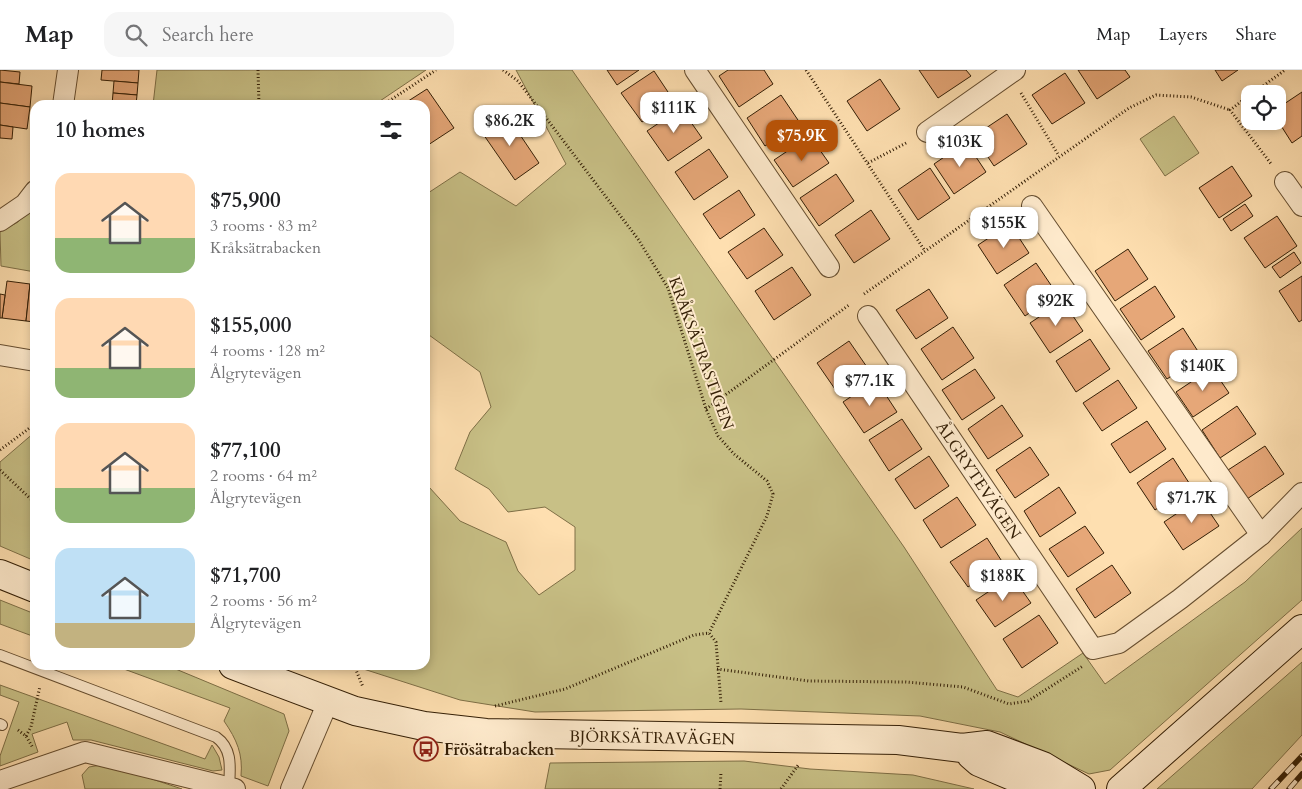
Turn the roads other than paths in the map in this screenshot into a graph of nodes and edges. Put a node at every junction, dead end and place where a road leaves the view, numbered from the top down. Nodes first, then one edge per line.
1 (68, 70) edge
2 (695, 70) edge
3 (1011, 71) edge
4 (64, 100) edge
5 (928, 132) road end
6 (1285, 182) road end
7 (30, 198) edge
8 (1032, 206) dead end
9 (1302, 206) edge
10 (0, 221) edge
11 (829, 267) dead end
12 (868, 316) dead end
13 (0, 355) edge
14 (30, 360) edge
15 (1302, 492) edge
16 (1261, 535) junction
17 (0, 574) edge
18 (30, 586) edge
19 (1302, 629) edge
20 (0, 655) edge
21 (30, 666) edge
22 (40, 670) edge
23 (246, 670) edge
24 (328, 702) junction
25 (962, 748) junction
26 (30, 776) edge
27 (0, 781) edge
28 (232, 788) edge
29 (291, 789) edge
30 (1043, 789) edge
31 (1081, 789) edge
32 (1120, 789) edge

1 - 4 street
2 - 11 street
3 - 5 street
6 - 9 street
7 - 10 street
8 - 16 street
12 - 16 street, ÅLGRYTEVÄGEN
13 - 14 street
15 - 16 street
17 - 18 street
19 - 32 street
20 - 21 lane
22 - 28 lane
23 - 24 street, BJÖRKSÄTRAVÄGEN
24 - 25 street, BJÖRKSÄTRAVÄGEN
24 - 29 street
25 - 30 street
25 - 31 street, BJÖRKSÄTRAVÄGEN
26 - 27 street
26 - 28 street

